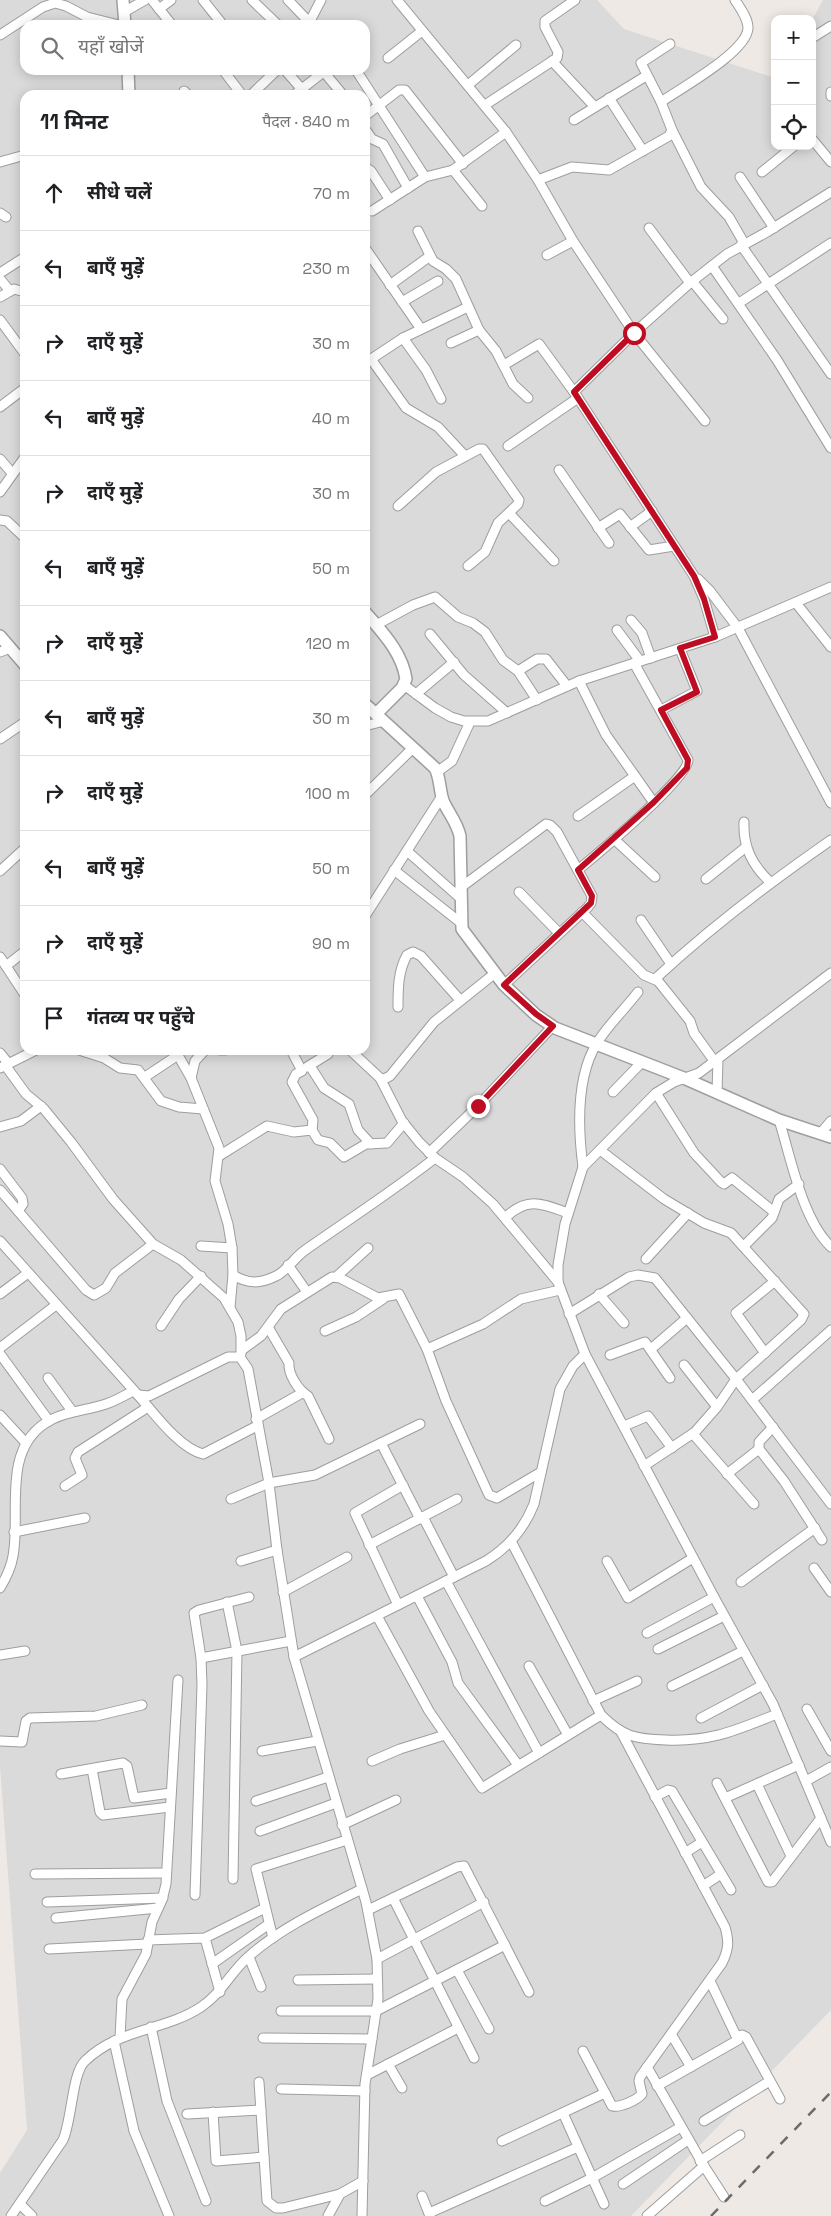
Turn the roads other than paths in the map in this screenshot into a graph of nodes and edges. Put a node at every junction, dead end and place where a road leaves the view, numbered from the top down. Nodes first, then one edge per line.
1 (146, 0) edge
2 (152, 0) edge
3 (170, 0) edge
4 (203, 0) edge
5 (252, 0) edge
6 (288, 0) edge
7 (322, 0) edge
8 (397, 0) edge
9 (575, 0) edge
10 (735, 0) edge
11 (124, 6) edge
12 (159, 9) junction
13 (23, 20) edge
14 (99, 20) edge
15 (125, 20) edge
16 (168, 20) edge
17 (219, 20) edge
18 (273, 20) edge
19 (306, 20) edge
20 (311, 20) edge
21 (20, 22) edge
22 (831, 26) edge
23 (422, 31) junction
24 (0, 35) edge
25 (816, 35) edge
26 (670, 44) dead end
27 (516, 45) dead end
28 (388, 58) dead end
29 (552, 61) junction
30 (128, 75) edge
31 (227, 75) edge
32 (267, 75) edge
33 (272, 75) edge
34 (289, 75) edge
35 (321, 75) edge
36 (328, 75) edge
37 (360, 75) edge
38 (646, 76) junction
39 (269, 78) junction
40 (468, 85) junction
41 (129, 90) edge
42 (238, 90) edge
43 (256, 90) edge
44 (302, 90) edge
45 (306, 90) edge
46 (339, 90) edge
47 (831, 92) edge
48 (831, 96) edge
49 (609, 98) junction
50 (661, 102) junction
51 (380, 104) junction
52 (485, 105) junction
53 (594, 106) junction
54 (370, 112) edge
55 (574, 120) dead end
56 (672, 130) junction
57 (506, 132) junction
58 (370, 136) edge
59 (816, 143) edge
60 (789, 150) edge
61 (643, 151) junction
62 (20, 156) edge
63 (0, 162) edge
64 (831, 162) edge
65 (463, 164) junction
66 (370, 170) edge
67 (453, 170) junction
68 (762, 172) dead end
69 (740, 176) dead end
70 (428, 177) junction
71 (538, 180) junction
72 (408, 188) junction
73 (831, 192) edge
74 (390, 200) junction
75 (482, 206) dead end
76 (372, 210) dead end
77 (649, 228) dead end
78 (774, 228) junction
79 (418, 231) dead end
80 (573, 241) junction
81 (831, 243) edge
82 (742, 244) junction
83 (370, 255) edge
84 (547, 255) dead end
85 (430, 256) junction
86 (20, 260) edge
87 (712, 266) junction
88 (0, 273) edge
89 (0, 279) edge
90 (438, 281) dead end
91 (691, 282) junction
92 (390, 284) junction
93 (768, 285) junction
94 (20, 290) edge
95 (10, 291) junction
96 (0, 297) edge
97 (402, 302) junction
98 (739, 303) junction
99 (468, 307) junction
100 (723, 319) dead end
101 (0, 320) edge
102 (421, 329) junction
103 (479, 330) junction
104 (634, 333) junction
105 (403, 338) junction
106 (451, 343) dead end
107 (20, 347) edge
108 (370, 360) edge
109 (370, 363) edge
110 (504, 365) junction
111 (831, 374) edge
112 (579, 390) junction
113 (20, 392) edge
114 (528, 398) dead end
115 (441, 399) dead end
116 (0, 407) edge
117 (705, 421) dead end
118 (508, 446) dead end
119 (831, 448) edge
120 (465, 456) junction
121 (0, 460) edge
122 (20, 463) edge
123 (559, 470) dead end
124 (12, 473) junction
125 (0, 492) edge
126 (398, 506) dead end
127 (652, 511) junction
128 (509, 513) junction
129 (0, 520) edge
130 (630, 527) junction
131 (598, 528) junction
132 (20, 534) edge
133 (609, 543) dead end
134 (674, 546) junction
135 (554, 561) dead end
136 (468, 566) dead end
137 (694, 576) junction
138 (831, 587) edge
139 (796, 603) junction
140 (370, 617) edge
141 (631, 620) dead end
142 (376, 624) junction
143 (738, 628) junction
144 (617, 630) dead end
145 (430, 634) dead end
146 (0, 636) edge
147 (715, 637) junction
148 (831, 647) edge
149 (680, 648) junction
150 (5, 650) edge
151 (651, 658) junction
152 (20, 661) edge
153 (454, 662) junction
154 (637, 662) junction
155 (518, 671) junction
156 (579, 681) junction
157 (404, 685) junction
158 (567, 686) junction
159 (416, 694) junction
160 (537, 700) junction
161 (370, 709) edge
162 (661, 710) junction
163 (507, 713) junction
164 (380, 718) junction
165 (470, 722) junction
166 (370, 723) edge
167 (20, 727) edge
168 (0, 739) edge
169 (413, 748) junction
170 (437, 772) junction
171 (635, 776) junction
172 (370, 790) edge
173 (442, 796) junction
174 (654, 802) junction
175 (831, 802) edge
176 (578, 816) dead end
177 (744, 822) dead end
178 (614, 839) junction
179 (831, 840) edge
180 (746, 848) junction
181 (407, 851) junction
182 (20, 853) edge
183 (394, 870) junction
184 (578, 870) junction
185 (0, 871) edge
186 (656, 877) dead end
187 (706, 879) dead end
188 (770, 882) junction
189 (519, 892) dead end
190 (460, 893) junction
191 (370, 908) edge
192 (582, 912) junction
193 (641, 920) dead end
194 (461, 923) junction
195 (559, 934) junction
196 (20, 955) edge
197 (0, 958) edge
198 (671, 964) junction
199 (6, 966) junction
200 (494, 974) junction
201 (831, 974) edge
202 (655, 979) junction
203 (504, 985) junction
204 (20, 987) edge
205 (638, 992) dead end
206 (460, 1000) junction
207 (398, 1007) dead end
208 (553, 1026) junction
209 (597, 1044) junction
210 (0, 1053) edge
211 (26, 1055) edge
212 (95, 1055) edge
213 (172, 1055) edge
214 (178, 1055) edge
215 (200, 1055) edge
216 (295, 1055) edge
217 (326, 1055) edge
218 (355, 1055) edge
219 (716, 1061) junction
220 (642, 1062) junction
221 (5, 1066) edge
222 (306, 1068) junction
223 (145, 1077) junction
224 (191, 1078) junction
225 (380, 1078) junction
226 (686, 1079) junction
227 (613, 1092) dead end
228 (656, 1093) junction
229 (718, 1093) junction
230 (41, 1106) junction
231 (203, 1109) junction
232 (779, 1120) junction
233 (831, 1121) edge
234 (404, 1123) junction
235 (0, 1127) edge
236 (312, 1130) junction
237 (826, 1135) edge
238 (371, 1144) junction
239 (600, 1150) junction
240 (432, 1155) junction
241 (219, 1156) junction
242 (582, 1167) junction
243 (0, 1169) edge
244 (799, 1184) junction
245 (0, 1190) edge
246 (18, 1211) junction
247 (774, 1212) junction
248 (568, 1213) junction
249 (688, 1213) junction
250 (506, 1217) junction
251 (0, 1241) edge
252 (153, 1244) junction
253 (201, 1246) dead end
254 (744, 1246) junction
255 (831, 1247) edge
256 (232, 1248) junction
257 (368, 1248) dead end
258 (646, 1259) dead end
259 (288, 1265) junction
260 (28, 1273) junction
261 (233, 1275) junction
262 (201, 1276) junction
263 (336, 1276) junction
264 (775, 1281) junction
265 (559, 1286) junction
266 (307, 1292) junction
267 (0, 1294) edge
268 (599, 1294) junction
269 (383, 1299) junction
270 (56, 1305) junction
271 (230, 1307) junction
272 (569, 1314) junction
273 (687, 1318) junction
274 (624, 1323) dead end
275 (162, 1326) dead end
276 (268, 1327) junction
277 (831, 1330) edge
278 (325, 1332) dead end
279 (0, 1348) edge
280 (427, 1349) junction
281 (651, 1349) junction
282 (765, 1353) junction
283 (0, 1354) edge
284 (241, 1354) junction
285 (585, 1354) junction
286 (610, 1355) dead end
287 (684, 1365) dead end
288 (48, 1378) dead end
289 (670, 1378) dead end
290 (736, 1379) junction
291 (136, 1393) junction
292 (302, 1393) junction
293 (752, 1400) junction
294 (148, 1407) junction
295 (717, 1407) junction
296 (72, 1411) junction
297 (0, 1415) edge
298 (49, 1421) junction
299 (257, 1423) junction
300 (420, 1424) dead end
301 (624, 1426) junction
302 (773, 1427) junction
303 (693, 1434) junction
304 (329, 1439) dead end
305 (26, 1442) junction
306 (381, 1443) junction
307 (672, 1448) junction
308 (759, 1449) junction
309 (644, 1466) junction
310 (541, 1472) junction
311 (727, 1474) junction
312 (269, 1483) junction
313 (403, 1485) junction
314 (65, 1486) dead end
315 (231, 1499) dead end
316 (457, 1499) dead end
317 (754, 1504) dead end
318 (831, 1504) edge
319 (85, 1518) dead end
320 (421, 1518) junction
321 (815, 1528) junction
322 (14, 1532) junction
323 (822, 1540) dead end
324 (511, 1541) junction
325 (369, 1545) junction
326 (276, 1550) junction
327 (348, 1557) dead end
328 (693, 1558) junction
329 (241, 1561) dead end
330 (607, 1561) dead end
331 (814, 1568) dead end
332 (450, 1579) junction
333 (741, 1582) dead end
334 (0, 1588) edge
335 (283, 1592) junction
336 (831, 1592) edge
337 (417, 1596) junction
338 (249, 1597) dead end
339 (714, 1597) junction
340 (227, 1602) junction
341 (398, 1605) junction
342 (377, 1616) junction
343 (724, 1616) junction
344 (647, 1633) dead end
345 (291, 1641) junction
346 (658, 1649) dead end
347 (25, 1651) dead end
348 (237, 1651) junction
349 (743, 1651) junction
350 (0, 1655) edge
351 (294, 1657) junction
352 (202, 1658) junction
353 (529, 1666) dead end
354 (178, 1680) dead end
355 (637, 1681) dead end
356 (763, 1685) junction
357 (672, 1686) dead end
358 (593, 1701) junction
359 (142, 1705) dead end
360 (807, 1709) dead end
361 (777, 1714) junction
362 (601, 1715) junction
363 (701, 1718) dead end
364 (621, 1732) junction
365 (445, 1735) junction
366 (568, 1735) junction
367 (0, 1741) edge
368 (317, 1741) junction
369 (262, 1750) dead end
370 (831, 1751) edge
371 (539, 1753) junction
372 (372, 1762) dead end
373 (518, 1765) junction
374 (799, 1765) junction
375 (831, 1767) edge
376 (92, 1769) junction
377 (61, 1774) dead end
378 (328, 1777) junction
379 (806, 1781) junction
380 (717, 1783) dead end
381 (757, 1784) junction
382 (170, 1793) junction
383 (655, 1797) junction
384 (725, 1798) junction
385 (396, 1800) dead end
386 (256, 1801) dead end
387 (336, 1803) junction
388 (170, 1807) junction
389 (820, 1818) junction
390 (342, 1825) junction
391 (260, 1831) dead end
392 (347, 1840) junction
393 (702, 1842) junction
394 (831, 1842) edge
395 (686, 1853) junction
396 (792, 1856) junction
397 (166, 1873) junction
398 (35, 1874) dead end
399 (722, 1874) junction
400 (233, 1879) dead end
401 (704, 1886) junction
402 (362, 1889) junction
403 (731, 1890) dead end
404 (195, 1895) dead end
405 (163, 1898) junction
406 (393, 1898) junction
407 (47, 1902) dead end
408 (484, 1902) junction
409 (158, 1908) junction
410 (265, 1908) junction
411 (368, 1910) junction
412 (56, 1918) dead end
413 (269, 1924) junction
414 (205, 1938) junction
415 (273, 1938) junction
416 (414, 1939) junction
417 (148, 1942) junction
418 (505, 1944) junction
419 (49, 1949) dead end
420 (249, 1957) junction
421 (377, 1959) junction
422 (212, 1964) junction
423 (457, 1970) junction
424 (298, 1980) dead end
425 (378, 1980) junction
426 (435, 1981) junction
427 (710, 1981) junction
428 (261, 1987) dead end
429 (220, 1992) junction
430 (529, 1992) dead end
431 (281, 2011) dead end
432 (376, 2011) junction
433 (151, 2027) junction
434 (458, 2028) junction
435 (489, 2029) dead end
436 (671, 2034) junction
437 (738, 2036) junction
438 (263, 2038) dead end
439 (117, 2039) junction
440 (372, 2039) junction
441 (583, 2051) dead end
442 (474, 2058) dead end
443 (388, 2064) junction
444 (647, 2067) junction
445 (691, 2067) junction
446 (367, 2075) junction
447 (770, 2081) junction
448 (259, 2082) dead end
449 (658, 2086) junction
450 (402, 2088) dead end
451 (282, 2089) dead end
452 (365, 2091) junction
453 (605, 2093) junction
454 (780, 2099) dead end
455 (261, 2110) junction
456 (212, 2112) junction
457 (563, 2112) junction
458 (187, 2114) dead end
459 (704, 2121) dead end
460 (681, 2127) junction
461 (740, 2135) dead end
462 (688, 2140) junction
463 (502, 2141) dead end
464 (578, 2146) junction
465 (264, 2157) junction
466 (702, 2164) junction
467 (592, 2178) junction
468 (363, 2181) junction
469 (623, 2184) dead end
470 (340, 2194) junction
471 (422, 2196) dead end
472 (724, 2197) dead end
473 (206, 2200) dead end
474 (545, 2201) dead end
475 (20, 2204) junction
476 (604, 2204) dead end
477 (429, 2215) edge
478 (11, 2216) edge
479 (32, 2216) edge
480 (169, 2216) edge
481 (328, 2216) edge
482 (362, 2216) edge
483 (647, 2216) edge

1 - 11 street
2 - 12 street
3 - 12 street
4 - 17 street
5 - 18 street
6 - 19 street
7 - 20 street
8 - 23 street
9 - 29 street
10 - 50 street
11 - 15 street
12 - 16 street
13 - 14 street
21 - 24 street
22 - 25 street
23 - 28 street
23 - 40 street
26 - 38 street
27 - 40 street
29 - 52 street
29 - 53 street
30 - 41 street
31 - 42 street
32 - 39 street
33 - 39 street
34 - 44 street
35 - 45 street
36 - 46 street
37 - 51 street
38 - 49 street
38 - 50 street
39 - 43 street
40 - 52 street
47 - 48 street
49 - 53 street
49 - 61 street
50 - 56 street
51 - 54 street
51 - 65 street
51 - 70 street
52 - 57 street
53 - 55 street
56 - 61 street
56 - 82 street
57 - 65 street
57 - 71 street
58 - 72 street
59 - 64 street
60 - 68 street
61 - 71 street
62 - 63 street
65 - 67 street
66 - 74 street
67 - 70 street
67 - 75 street
69 - 78 street
70 - 72 street
71 - 80 street
72 - 74 street
73 - 78 street
74 - 76 street
77 - 91 street
78 - 82 street
79 - 85 street
80 - 84 street
80 - 104 street
81 - 93 street
82 - 87 street
82 - 93 street
83 - 92 street
85 - 92 street
85 - 99 street
86 - 88 street
87 - 91 street
87 - 98 street
89 - 95 street
90 - 97 street
91 - 100 street
91 - 104 street
92 - 97 street
93 - 98 street
93 - 111 street
94 - 95 street
95 - 96 street
97 - 102 street
98 - 119 street
99 - 102 street
99 - 103 street
101 - 107 street
102 - 105 street
103 - 106 street
103 - 110 street
104 - 112 street
104 - 117 street
105 - 108 street
105 - 115 street
109 - 120 street
110 - 112 street
110 - 114 street
112 - 118 street
112 - 127 street
113 - 116 street
120 - 126 street
120 - 128 street
121 - 124 street
122 - 124 street
123 - 131 street
124 - 125 street
127 - 130 street
127 - 134 street
128 - 135 street
128 - 136 street
129 - 132 street
130 - 131 street
130 - 134 street
131 - 133 street
134 - 137 street
137 - 143 street
137 - 147 street
138 - 139 street
139 - 143 street
139 - 148 street
140 - 142 street
141 - 151 street
142 - 155 street
142 - 157 street
143 - 147 street
143 - 175 street
144 - 154 street
145 - 153 street
146 - 150 street
147 - 149 street
149 - 151 street
149 - 162 street
150 - 152 street
151 - 154 street
153 - 159 street
153 - 163 street
154 - 156 street
154 - 162 street
155 - 158 street
155 - 160 street
156 - 158 street
156 - 171 street
157 - 159 street
157 - 164 street
158 - 160 street
159 - 165 street
160 - 163 street
161 - 164 street
162 - 174 street
163 - 165 street
164 - 166 street
164 - 169 street
165 - 170 street
167 - 168 street
169 - 170 street
169 - 172 street
170 - 173 street
171 - 174 street
171 - 176 street
173 - 181 street
173 - 190 street
174 - 178 street
177 - 180 street
178 - 184 street
178 - 186 street
179 - 188 street
180 - 187 street
180 - 188 street
181 - 183 street
181 - 190 street
182 - 185 street
183 - 191 street
183 - 194 street
184 - 190 street
184 - 192 street
188 - 198 street
189 - 195 street
190 - 194 street
192 - 195 street
192 - 202 street
193 - 198 street
194 - 200 street
195 - 203 street
196 - 199 street
197 - 199 street
198 - 202 street
199 - 204 street
200 - 203 street
200 - 206 street
201 - 219 street
202 - 219 street
203 - 208 street
205 - 209 street
206 - 207 street
206 - 225 street
208 - 209 street
208 - 240 street
209 - 220 street
209 - 242 street
210 - 221 street
211 - 221 street
212 - 223 street
213 - 223 street
214 - 224 street
215 - 224 street
216 - 222 street
217 - 222 street
218 - 225 street
219 - 226 street
219 - 229 street
220 - 226 street
220 - 227 street
221 - 230 street
222 - 236 street
222 - 238 street
223 - 231 street
224 - 231 street
225 - 234 street
226 - 228 street
226 - 229 street
228 - 239 street
228 - 247 street
229 - 232 street
230 - 235 street
230 - 252 street
231 - 241 street
232 - 237 street
232 - 244 street
233 - 237 street
234 - 238 street
234 - 240 street
236 - 238 street
236 - 241 street
239 - 242 street
239 - 249 street
240 - 250 street
240 - 259 street
241 - 256 street
242 - 248 street
243 - 246 street
244 - 247 street
244 - 255 street
245 - 246 street
246 - 252 street
247 - 254 street
248 - 250 street
248 - 265 street
249 - 254 street
249 - 258 street
250 - 265 street
251 - 260 street
252 - 262 street
253 - 256 street
254 - 264 street
256 - 261 street
257 - 263 street
259 - 261 street
259 - 266 street
260 - 267 street
260 - 270 street
261 - 271 street
262 - 271 street
262 - 275 street
263 - 266 street
263 - 269 street
264 - 282 street
264 - 282 street
265 - 272 street
265 - 280 street
266 - 276 street
268 - 272 street
268 - 273 street
268 - 274 street
269 - 278 street
269 - 280 street
270 - 279 street
270 - 291 street
271 - 284 street
272 - 285 street
273 - 281 street
273 - 290 street
276 - 284 street
276 - 292 street
277 - 293 street
280 - 310 street
281 - 286 street
281 - 289 street
282 - 290 street
283 - 298 street
284 - 291 street
284 - 299 street
285 - 301 street
285 - 310 street
287 - 295 street
288 - 296 street
290 - 293 street
290 - 295 street
291 - 294 street
291 - 296 street
292 - 299 street
292 - 304 street
293 - 302 street
294 - 299 street
294 - 314 street
295 - 303 street
296 - 298 street
297 - 305 street
298 - 305 street
299 - 312 street
300 - 306 street
301 - 307 street
301 - 309 street
302 - 308 street
302 - 318 street
303 - 307 street
303 - 311 street
305 - 322 street
306 - 312 street
306 - 313 street
307 - 309 street
308 - 311 street
308 - 321 street
309 - 328 street
310 - 324 street
311 - 317 street
312 - 315 street
312 - 326 street
313 - 320 street
313 - 325 street
316 - 320 street
319 - 322 street
320 - 325 street
320 - 332 street
321 - 323 street
321 - 333 street
322 - 334 street
324 - 332 street
324 - 358 street
325 - 341 street
326 - 329 street
326 - 335 street
327 - 335 street
328 - 330 street
328 - 339 street
331 - 336 street
332 - 337 street
332 - 371 street
335 - 345 street
337 - 341 street
337 - 373 street
338 - 340 street
339 - 343 street
339 - 344 street
340 - 348 street
340 - 352 street
341 - 342 street
342 - 351 street
342 - 365 street
343 - 346 street
343 - 349 street
345 - 348 street
345 - 351 street
347 - 350 street
348 - 352 street
348 - 400 street
349 - 356 street
349 - 357 street
351 - 368 street
352 - 404 street
353 - 366 street
354 - 382 street
355 - 358 street
356 - 361 street
356 - 363 street
358 - 362 street
359 - 367 street
360 - 370 street
361 - 364 street
361 - 374 street
362 - 364 street
362 - 366 street
364 - 383 street
365 - 372 street
365 - 373 street
366 - 371 street
368 - 369 street
368 - 378 street
371 - 373 street
374 - 379 street
374 - 381 street
375 - 379 street
376 - 377 street
376 - 382 street
376 - 388 street
378 - 386 street
378 - 387 street
379 - 389 street
380 - 384 street
381 - 384 street
381 - 396 street
382 - 388 street
383 - 393 street
383 - 395 street
384 - 396 street
385 - 390 street
387 - 390 street
387 - 391 street
388 - 397 street
389 - 394 street
389 - 396 street
390 - 392 street
392 - 402 street
392 - 410 street
393 - 395 street
393 - 399 street
395 - 401 street
397 - 398 street
397 - 405 street
399 - 401 street
399 - 403 street
401 - 427 street
402 - 411 street
402 - 415 street
405 - 407 street
405 - 409 street
406 - 408 street
406 - 411 street
406 - 416 street
408 - 416 street
408 - 418 street
409 - 412 street
409 - 417 street
410 - 413 street
410 - 414 street
411 - 421 street
413 - 415 street
413 - 422 street
414 - 417 street
414 - 422 street
415 - 420 street
416 - 421 street
416 - 426 street
417 - 419 street
417 - 439 street
418 - 423 street
418 - 430 street
420 - 428 street
420 - 429 street
421 - 425 street
422 - 429 street
423 - 426 street
423 - 435 street
424 - 425 street
425 - 432 street
426 - 432 street
426 - 434 street
427 - 436 street
427 - 437 street
429 - 433 street
431 - 432 street
432 - 440 street
433 - 439 street
433 - 473 street
434 - 442 street
434 - 443 street
436 - 444 street
436 - 445 street
437 - 445 street
437 - 447 street
438 - 440 street
439 - 475 street
439 - 480 street
440 - 446 street
441 - 453 street
443 - 446 street
443 - 450 street
444 - 449 street
444 - 453 street
445 - 449 street
446 - 452 street
447 - 454 street
447 - 459 street
448 - 455 street
449 - 460 street
451 - 452 street
452 - 468 street
453 - 457 street
455 - 456 street
455 - 465 street
456 - 458 street
456 - 465 street
457 - 463 street
457 - 464 street
460 - 462 street
460 - 467 street
461 - 466 street
462 - 466 street
462 - 469 street
464 - 467 street
464 - 477 street
465 - 470 street
466 - 472 street
466 - 483 street
467 - 474 street
467 - 476 street
468 - 470 street
468 - 482 street
470 - 481 street
471 - 477 street
475 - 478 street
475 - 479 street

